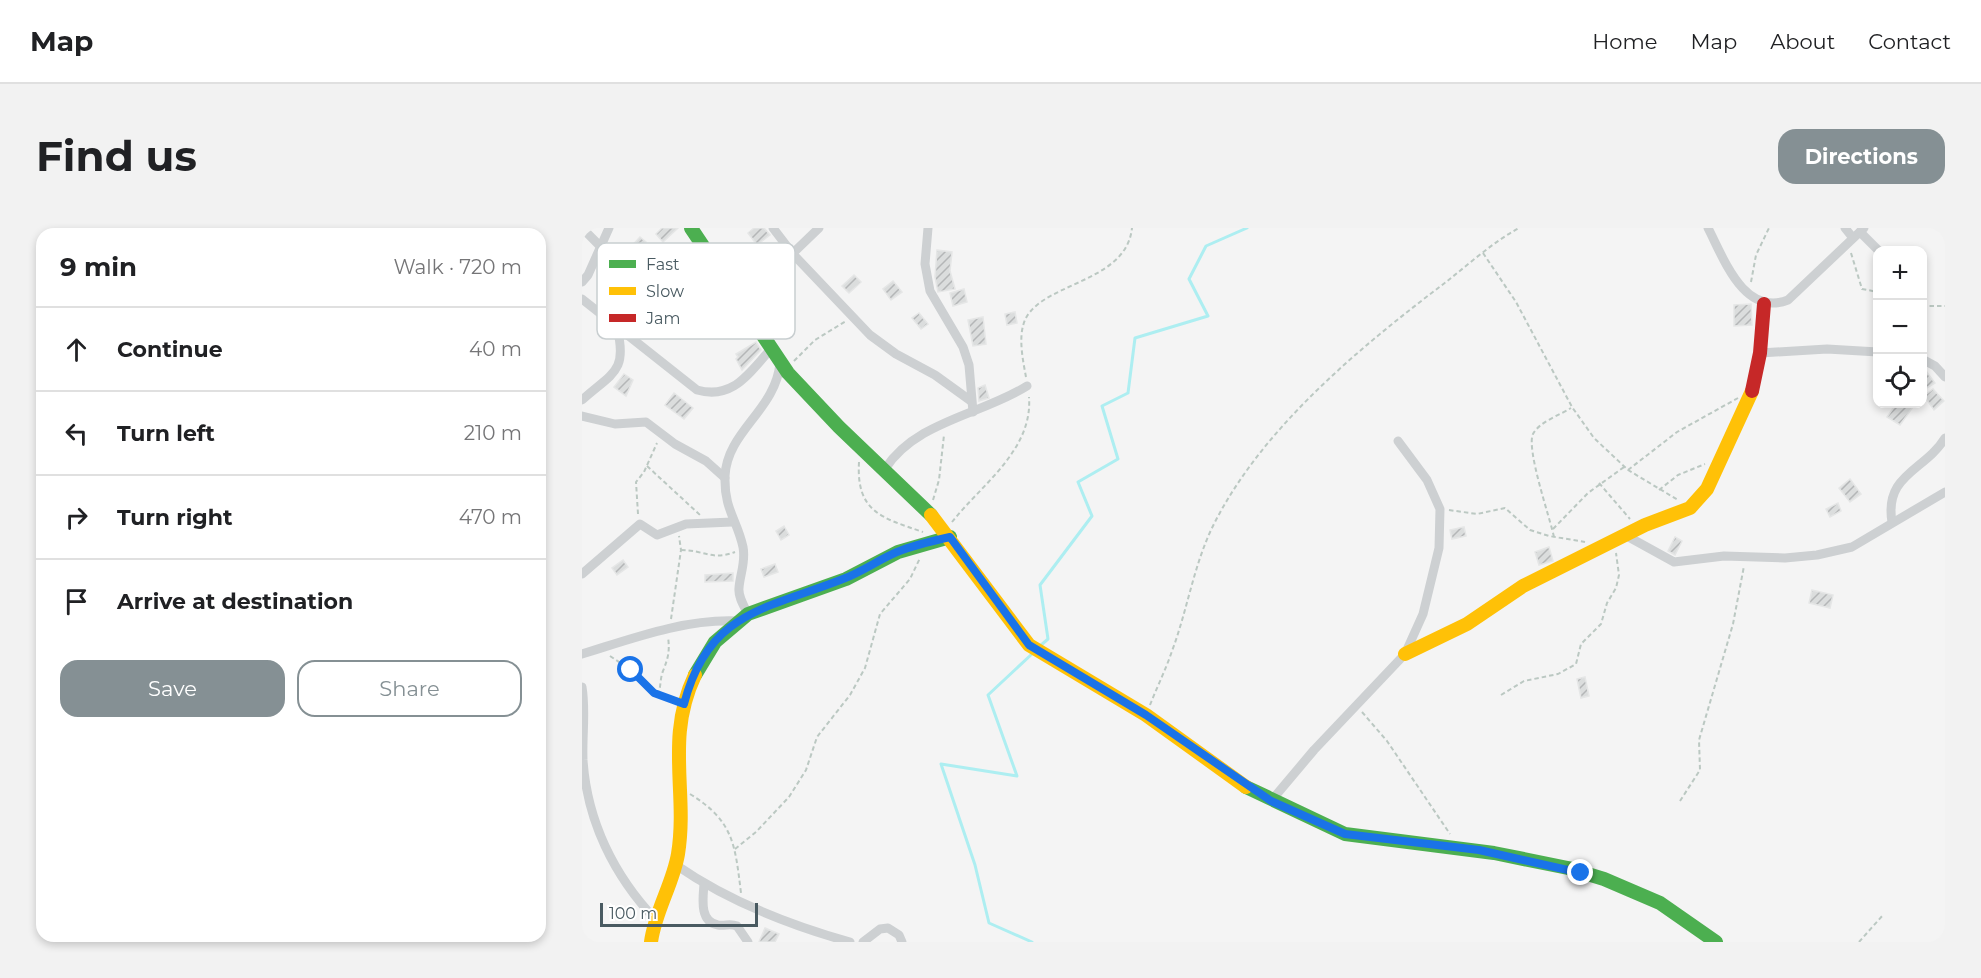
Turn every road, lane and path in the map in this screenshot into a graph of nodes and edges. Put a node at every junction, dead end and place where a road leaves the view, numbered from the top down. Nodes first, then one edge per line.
1 (582, 228) edge
2 (609, 228) edge
3 (691, 228) edge
4 (773, 228) edge
5 (819, 228) edge
6 (928, 228) edge
7 (1132, 228) edge
8 (1519, 228) edge
9 (1708, 228) edge
10 (1768, 228) edge
11 (1845, 228) edge
12 (1856, 236) edge
13 (603, 243) edge
14 (702, 243) edge
15 (784, 243) edge
16 (597, 244) edge
17 (1873, 247) edge
18 (795, 249) edge
19 (1483, 253) junction
20 (597, 255) edge
21 (795, 257) edge
22 (582, 282) edge
23 (1873, 291) edge
24 (1748, 294) junction
25 (582, 299) edge
26 (1764, 304) junction
27 (1927, 306) edge
28 (1945, 306) edge
29 (597, 311) edge
30 (853, 316) junction
31 (620, 339) edge
32 (631, 339) edge
33 (765, 339) edge
34 (771, 349) junction
35 (1873, 352) edge
36 (1760, 353) junction
37 (1927, 361) edge
38 (783, 366) junction
39 (1945, 377) edge
40 (1027, 386) junction
41 (1752, 393) junction
42 (582, 400) edge
43 (971, 401) junction
44 (1572, 407) junction
45 (973, 412) junction
46 (582, 416) edge
47 (945, 423) junction
48 (662, 434) junction
49 (1945, 438) edge
50 (1398, 441) dead end
51 (860, 447) junction
52 (1722, 457) junction
53 (647, 466) junction
54 (1624, 467) junction
55 (885, 469) junction
56 (1628, 470) junction
57 (725, 478) junction
58 (1599, 483) junction
59 (1659, 490) junction
60 (1945, 492) edge
61 (1690, 508) junction
62 (1440, 509) junction
63 (928, 510) junction
64 (732, 522) junction
65 (1892, 522) junction
66 (708, 523) junction
67 (636, 526) junction
68 (676, 527) junction
69 (1552, 529) junction
70 (947, 534) junction
71 (1554, 537) junction
72 (1621, 538) junction
73 (929, 542) junction
74 (743, 549) junction
75 (681, 550) junction
76 (1746, 557) junction
77 (582, 574) edge
78 (742, 618) junction
79 (669, 630) junction
80 (602, 648) junction
81 (582, 654) edge
82 (1405, 654) junction
83 (582, 687) edge
84 (658, 695) junction
85 (1501, 695) dead end
86 (684, 704) junction
87 (1357, 705) junction
88 (1146, 715) junction
89 (678, 787) junction
90 (1271, 801) junction
91 (1680, 801) dead end
92 (1458, 848) junction
93 (735, 849) junction
94 (676, 865) junction
95 (704, 884) junction
96 (741, 901) junction
97 (1883, 915) dead end
98 (656, 920) junction
99 (651, 942) edge
100 (748, 942) edge
101 (850, 942) edge
102 (863, 942) edge
103 (902, 942) edge
104 (1716, 942) edge
105 (1859, 942) edge

1 - 16 street
2 - 13 street
3 - 14 street
4 - 15 street
5 - 18 street
6 - 43 street
7 - 40 path
8 - 19 path
9 - 24 street
10 - 24 path
11 - 12 street
12 - 17 street
12 - 23 path
12 - 26 street
19 - 44 path
19 - 88 path
20 - 22 street
21 - 30 street
24 - 26 street
25 - 29 street
26 - 36 street
27 - 28 path
30 - 38 path
30 - 43 street
31 - 42 street
32 - 34 street
33 - 34 street
34 - 38 street
35 - 36 street
36 - 41 street
37 - 39 street
38 - 51 street
38 - 57 street
40 - 45 street
40 - 70 path
41 - 52 street
41 - 56 path
43 - 45 street
44 - 54 path
44 - 69 path
45 - 47 street
46 - 48 street
47 - 55 street
47 - 63 path
48 - 53 path
48 - 57 street
49 - 65 street
50 - 62 street
51 - 55 street
51 - 73 path
52 - 59 path
52 - 61 street
53 - 66 path
53 - 67 path
54 - 56 path
54 - 58 path
55 - 63 street
56 - 59 path
57 - 64 street
58 - 69 path
58 - 72 path
59 - 61 path
60 - 65 street
61 - 72 street
62 - 71 path
62 - 82 street
63 - 70 street
64 - 66 street
64 - 74 street
65 - 76 street
66 - 68 street
67 - 68 street
67 - 77 street
68 - 75 path
69 - 71 path
70 - 73 street
70 - 88 street
71 - 72 path
72 - 76 street
72 - 82 street
72 - 85 path
73 - 78 street
73 - 93 path
74 - 75 path
74 - 78 street
75 - 79 path
76 - 91 path
78 - 79 street
78 - 86 street
79 - 80 street
79 - 84 path
80 - 81 street
80 - 84 path
82 - 87 street
83 - 98 street
84 - 86 path
86 - 89 street
87 - 90 street
87 - 92 path
88 - 90 street
89 - 93 path
89 - 94 street
90 - 92 street
92 - 104 street
93 - 96 path
94 - 95 street
94 - 98 street
95 - 96 street
95 - 100 street
96 - 101 street
97 - 105 path
98 - 99 street
102 - 103 street

